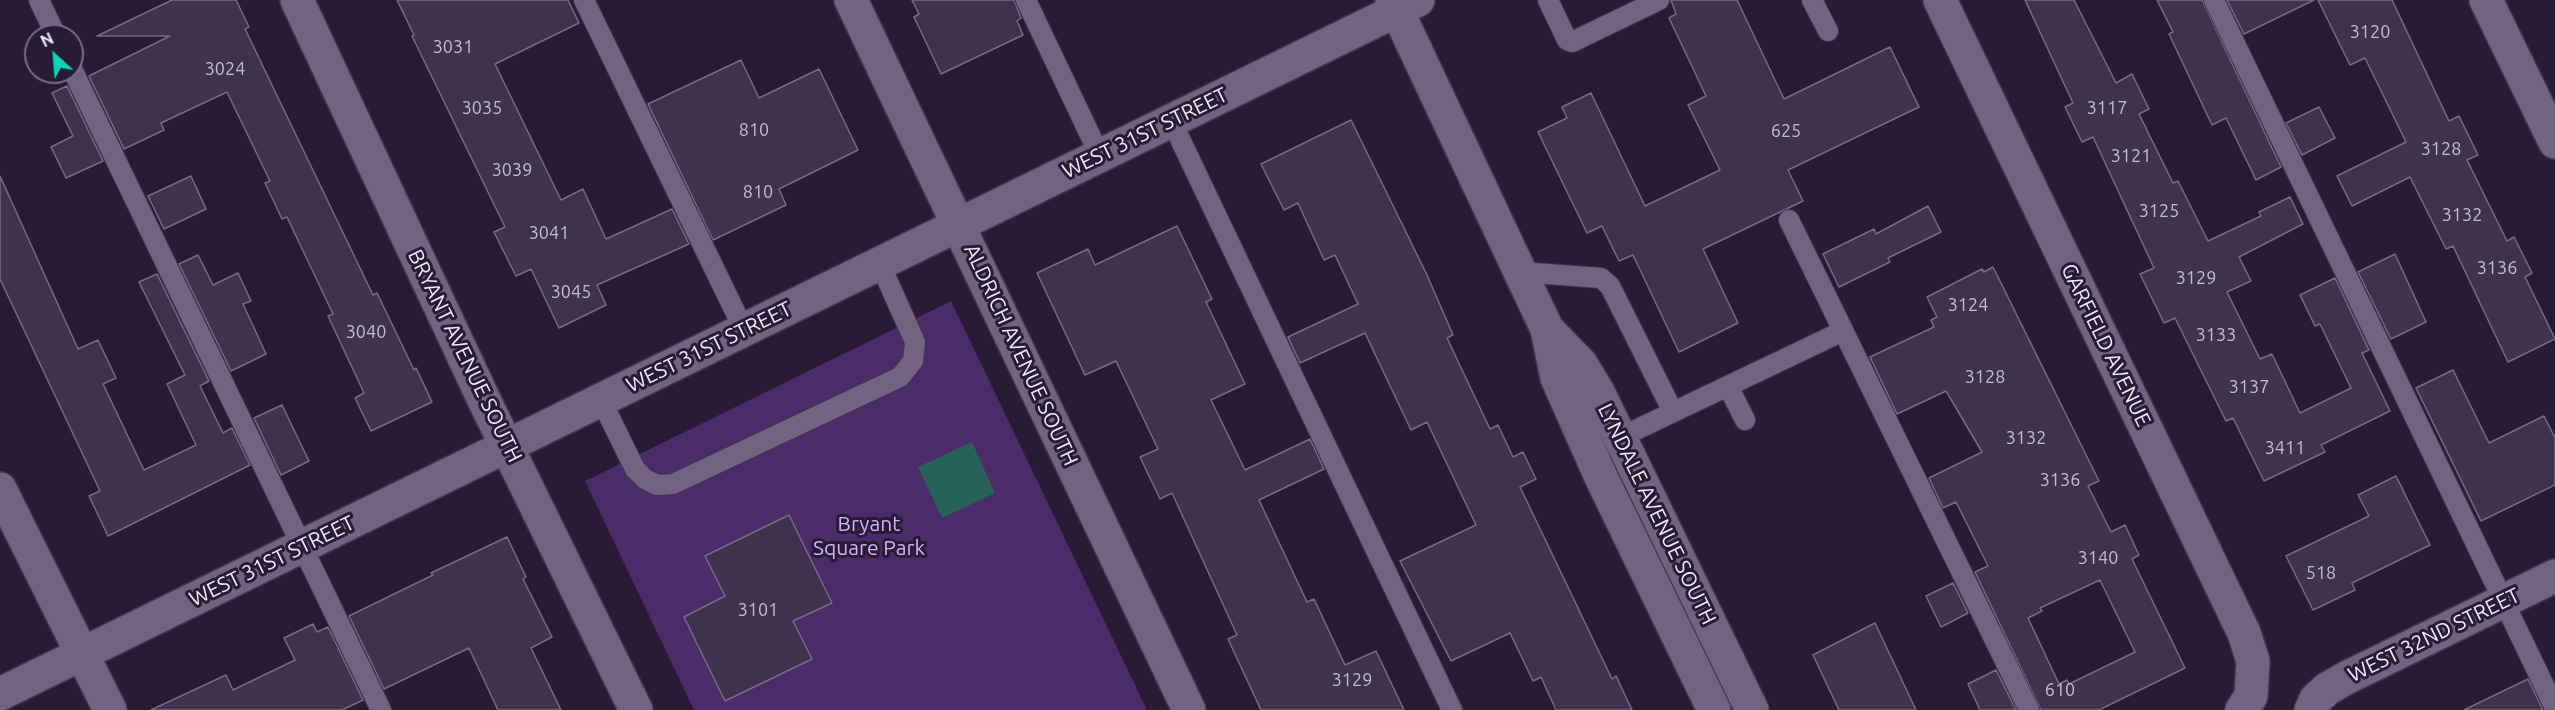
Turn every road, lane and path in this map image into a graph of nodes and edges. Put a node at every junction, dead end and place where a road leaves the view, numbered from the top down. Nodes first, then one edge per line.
1 (39, 0) edge
2 (297, 0) edge
3 (584, 0) edge
4 (851, 0) edge
5 (1026, 0) edge
6 (1548, 0) edge
7 (1659, 0) edge
8 (1812, 0) edge
9 (1940, 0) edge
10 (2214, 0) edge
11 (2486, 0) edge
12 (1402, 3) edge
13 (50, 24) edge
14 (1828, 31) dead end
15 (79, 84) edge
16 (1171, 120) junction
17 (2555, 142) edge
18 (1100, 156) junction
19 (1789, 220) dead end
20 (959, 225) junction
21 (880, 264) junction
22 (1520, 272) junction
23 (1547, 329) junction
24 (744, 330) junction
25 (1843, 331) junction
26 (1728, 386) junction
27 (601, 400) junction
28 (1673, 412) junction
29 (1744, 420) dead end
30 (1620, 438) junction
31 (507, 446) junction
32 (0, 489) edge
33 (303, 545) junction
34 (2555, 576) edge
35 (2504, 601) junction
36 (83, 654) junction
37 (0, 694) edge
38 (2247, 703) edge
39 (2314, 705) edge
40 (2555, 708) edge
41 (110, 710) edge
42 (381, 710) edge
43 (636, 710) edge
44 (1189, 710) edge
45 (1452, 710) edge
46 (1714, 710) edge
47 (1752, 710) edge
48 (2029, 710) edge

1 - 13 lane
2 - 31 street, BRYANT AVENUE SOUTH
3 - 24 lane
4 - 20 street, ALDRICH AVENUE SOUTH
5 - 18 lane
6 - 7 lane
8 - 14 lane
9 - 38 street, GARFIELD AVENUE
10 - 35 lane
11 - 17 street
12 - 16 street, WEST 31ST STREET
12 - 22 street, LYNDALE AVENUE SOUTH
15 - 33 lane
16 - 18 street, WEST 31ST STREET
16 - 45 lane
18 - 20 street, WEST 31ST STREET
19 - 25 lane
20 - 21 street, WEST 31ST STREET
20 - 44 street, ALDRICH AVENUE SOUTH
21 - 24 street, WEST 31ST STREET
21 - 27 lane
22 - 23 street, LYNDALE AVENUE SOUTH
22 - 28 lane
23 - 30 street, LYNDALE AVENUE SOUTH
23 - 46 street, LYNDALE AVENUE SOUTH
24 - 27 street, WEST 31ST STREET
25 - 26 lane
25 - 48 lane
26 - 28 lane
26 - 29 lane
27 - 31 street, WEST 31ST STREET
28 - 30 lane
30 - 47 street, LYNDALE AVENUE SOUTH
31 - 33 street, WEST 31ST STREET
31 - 43 street, BRYANT AVENUE SOUTH
32 - 36 street
33 - 36 street, WEST 31ST STREET
33 - 42 lane
34 - 35 street, WEST 32ND STREET
35 - 39 street, WEST 32ND STREET
35 - 40 lane
36 - 37 street, WEST 31ST STREET
36 - 41 street

